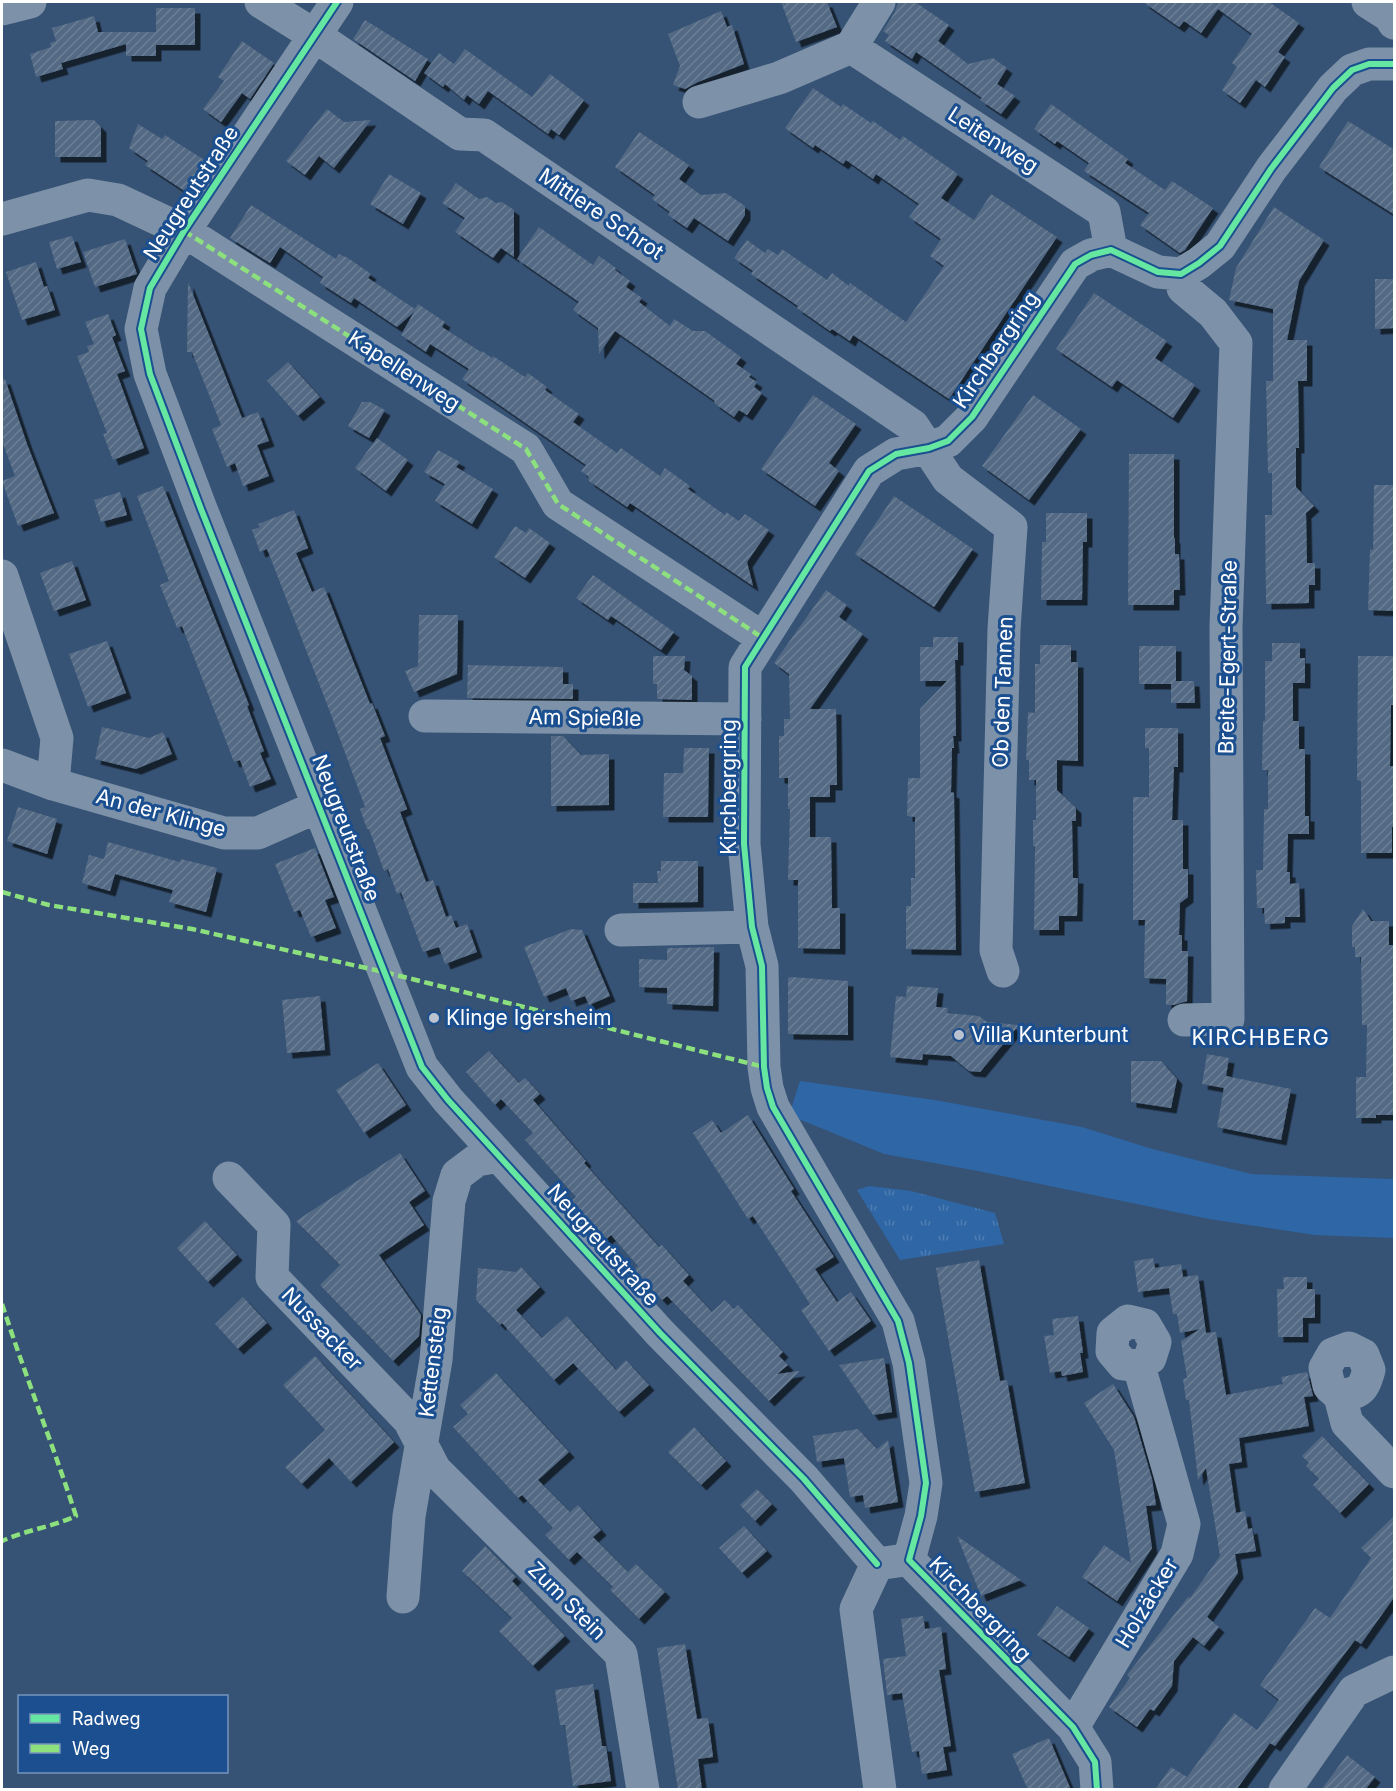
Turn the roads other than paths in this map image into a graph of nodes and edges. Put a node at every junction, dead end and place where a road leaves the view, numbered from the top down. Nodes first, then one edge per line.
1 (30, 2) edge
2 (261, 2) edge
3 (337, 2) edge
4 (879, 2) edge
5 (1368, 2) edge
6 (2, 9) edge
7 (1395, 23) edge
8 (314, 34) junction
9 (851, 47) junction
10 (1395, 64) edge
11 (699, 102) dead end
12 (2, 219) edge
13 (184, 231) junction
14 (1111, 250) junction
15 (1181, 274) junction
16 (929, 448) junction
17 (2, 576) edge
18 (763, 638) junction
19 (426, 716) dead end
20 (746, 719) junction
21 (2, 765) edge
22 (53, 784) junction
23 (319, 806) junction
24 (752, 927) junction
25 (621, 930) dead end
26 (1003, 971) dead end
27 (1184, 1020) dead end
28 (499, 1156) junction
29 (228, 1178) dead end
30 (1139, 1366) dead end
31 (1340, 1396) dead end
32 (422, 1446) junction
33 (1395, 1472) edge
34 (893, 1562) junction
35 (403, 1597) dead end
36 (1395, 1672) edge
37 (1073, 1727) junction
38 (643, 1790) edge
39 (880, 1790) edge
40 (1097, 1790) edge
41 (1285, 1790) edge

1 - 6 street
2 - 8 street, Mittlere Schrot
3 - 8 street, Neugreutstraße
4 - 9 street
5 - 7 street
8 - 13 street, Neugreutstraße
8 - 16 street, Mittlere Schrot
9 - 11 street
9 - 14 street, Leitenweg
10 - 15 street
12 - 13 street, Kapellenweg
13 - 18 street, Kapellenweg
13 - 23 street, Neugreutstraße
14 - 15 street
14 - 16 street, Kirchbergring
15 - 27 street, Breite-Egert-Straße
16 - 18 street, Kirchbergring
16 - 26 street, Ob den Tannen
17 - 22 street
18 - 20 street, Kirchbergring
19 - 20 street, Am Spießle
20 - 24 street, Kirchbergring
21 - 22 street, An der Klinge
22 - 23 street, An der Klinge
23 - 28 street, Neugreutstraße
24 - 25 street
24 - 34 street, Kirchbergring
28 - 32 street, Kettensteig
28 - 34 street, Neugreutstraße
29 - 32 street, Nussacker
30 - 37 street, Holzäcker
31 - 33 street
32 - 35 street, Kettensteig
32 - 38 street, Zum Stein
34 - 37 street, Kirchbergring
34 - 39 street
36 - 41 street
37 - 40 street, Kirchbergring

